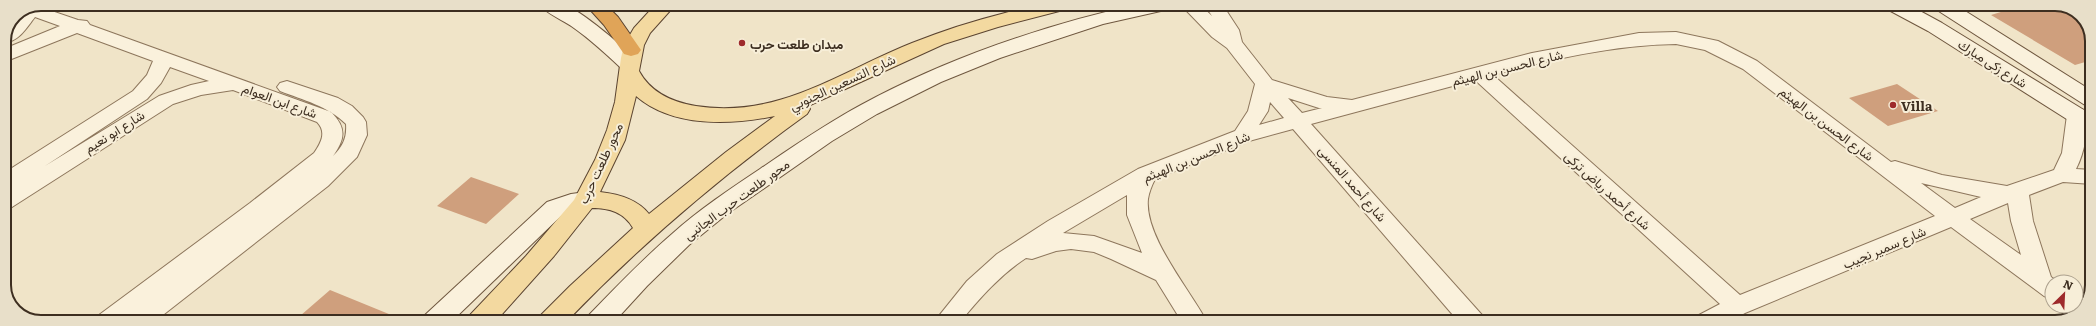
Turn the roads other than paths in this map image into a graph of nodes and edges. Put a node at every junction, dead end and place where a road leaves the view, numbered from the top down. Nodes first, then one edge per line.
1 (66, 11) edge
2 (562, 11) edge
3 (601, 11) edge
4 (660, 11) edge
5 (1036, 11) edge
6 (1135, 11) edge
7 (1196, 11) edge
8 (1218, 11) edge
9 (1905, 11) edge
10 (1953, 11) edge
11 (37, 12) edge
12 (26, 15) edge
13 (86, 23) junction
14 (13, 31) edge
15 (1234, 44) junction
16 (11, 53) edge
17 (163, 58) junction
18 (629, 62) junction
19 (1480, 74) junction
20 (234, 83) junction
21 (1265, 84) junction
22 (826, 91) junction
23 (2085, 96) edge
24 (1352, 106) junction
25 (2084, 120) edge
26 (1299, 121) junction
27 (1242, 136) junction
28 (1876, 161) junction
29 (1146, 174) junction
30 (2062, 175) junction
31 (2085, 177) edge
32 (11, 178) edge
33 (2012, 192) junction
34 (11, 198) edge
35 (586, 200) junction
36 (1953, 217) junction
37 (646, 230) junction
38 (1005, 260) junction
39 (1166, 274) junction
40 (2044, 280) edge
41 (2044, 284) edge
42 (170, 285) junction
43 (1737, 306) junction
44 (120, 315) edge
45 (142, 315) edge
46 (441, 315) edge
47 (486, 315) edge
48 (557, 315) edge
49 (605, 315) edge
50 (952, 315) edge
51 (1191, 315) edge
52 (1467, 315) edge
53 (1721, 315) edge

1 - 13 street, شارع ابن العوام
2 - 18 street
3 - 18 highway, شارع التسعين الجنوبي
4 - 18 main road, محور طلعت حرب
5 - 22 main road, شارع التسعين الجنوبي
6 - 49 street, محور طلعت حرب الجانبى
7 - 15 street, شارع أحمد المنسى
8 - 15 street, شارع أحمد المنسى
9 - 25 street, شارع زكى مبارك
10 - 23 street, شارع زكى مبارك
11 - 13 street, شارع ابن العوام
12 - 14 street
13 - 16 street
13 - 17 street, شارع ابن العوام
13 - 42 street, شارع ابن العوام
15 - 21 street, شارع أحمد المنسى
17 - 20 street, شارع ابن العوام
17 - 32 street, شارع ابو نعيم
18 - 22 main road, شارع التسعين الجنوبي
18 - 35 main road, محور طلعت حرب
19 - 24 street, شارع الحسن بن الهيثم
19 - 28 street, شارع الحسن بن الهيثم
19 - 43 street, شارع أحمد رياض تركى
20 - 34 street, شارع ابو نعيم
20 - 42 street, شارع ابن العوام
21 - 24 street
21 - 26 street, شارع أحمد المنسى
21 - 27 street
22 - 37 main road
24 - 26 street, شارع الحسن بن الهيثم
25 - 30 street
26 - 27 street, شارع الحسن بن الهيثم
26 - 52 street, شارع أحمد المنسى
27 - 29 street, شارع الحسن بن الهيثم
28 - 33 street
28 - 36 street, شارع الحسن بن الهيثم
29 - 38 street, شارع الحسن بن الهيثم
29 - 39 street
30 - 31 street, شارع سمير نجيب
30 - 33 street, شارع سمير نجيب
33 - 36 street, شارع سمير نجيب
33 - 40 street
35 - 37 main road
35 - 46 street
35 - 47 main road, محور طلعت حرب
36 - 41 street, شارع الحسن بن الهيثم
36 - 43 street, شارع سمير نجيب
37 - 48 main road
38 - 39 street
38 - 50 street, شارع الحسن بن الهيثم
39 - 51 street
42 - 44 street, شارع ابن العوام
42 - 45 street, شارع ابن العوام
43 - 53 street, شارع سمير نجيب

